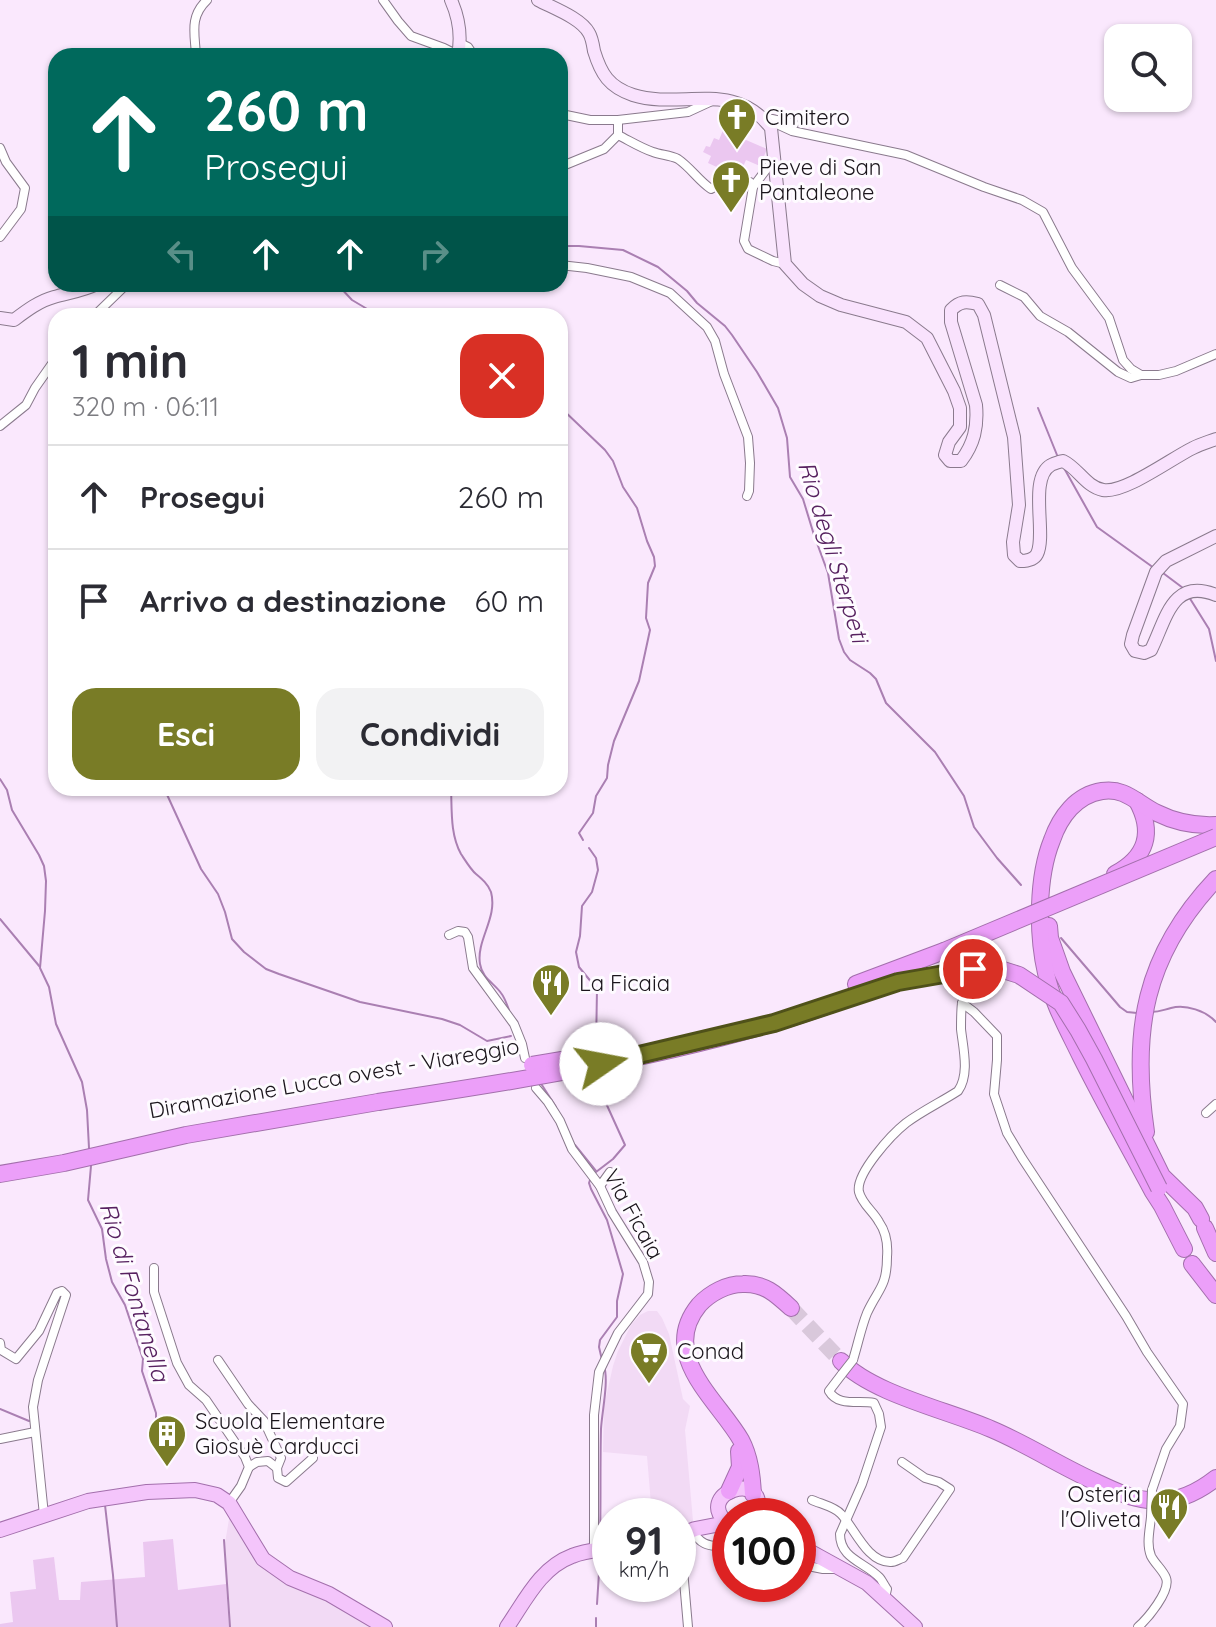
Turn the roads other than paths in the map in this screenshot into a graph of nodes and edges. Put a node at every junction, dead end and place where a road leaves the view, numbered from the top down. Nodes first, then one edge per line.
1 (207, 0) edge
2 (383, 0) edge
3 (451, 0) edge
4 (538, 0) edge
5 (196, 48) edge
6 (446, 48) edge
7 (458, 48) edge
8 (717, 98) junction
9 (568, 115) edge
10 (763, 118) junction
11 (618, 120) junction
12 (794, 124) dead end
13 (618, 135) junction
14 (0, 148) edge
15 (774, 159) junction
16 (568, 164) edge
17 (753, 187) junction
18 (0, 237) edge
19 (785, 264) junction
20 (568, 266) edge
21 (1000, 285) dead end
22 (75, 292) edge
23 (119, 292) edge
24 (102, 308) edge
25 (0, 318) edge
26 (1216, 354) edge
27 (48, 369) edge
28 (1141, 375) junction
29 (0, 426) edge
30 (1216, 439) edge
31 (747, 496) dead end
32 (1216, 536) edge
33 (1216, 595) edge
34 (1136, 799) junction
35 (1216, 825) edge
36 (1216, 837) edge
37 (1216, 848) edge
38 (1216, 879) edge
39 (1043, 881) junction
40 (1074, 896) junction
41 (449, 935) dead end
42 (946, 956) junction
43 (898, 982) junction
44 (858, 989) junction
45 (525, 1058) dead end
46 (536, 1088) dead end
47 (1216, 1104) edge
48 (1206, 1113) dead end
49 (1140, 1124) junction
50 (186, 1130) junction
51 (0, 1163) edge
52 (610, 1172) dead end
53 (0, 1174) edge
54 (595, 1179) junction
55 (1162, 1206) junction
56 (1216, 1253) edge
57 (154, 1268) dead end
58 (1216, 1295) edge
59 (791, 1308) tunnel mouth
60 (0, 1343) edge
61 (218, 1360) dead end
62 (845, 1365) junction
63 (734, 1430) junction
64 (35, 1432) junction
65 (0, 1439) edge
66 (313, 1458) dead end
67 (902, 1462) dead end
68 (249, 1467) junction
69 (277, 1468) junction
70 (1216, 1478) edge
71 (724, 1497) junction
72 (594, 1498) edge
73 (750, 1498) edge
74 (756, 1498) edge
75 (816, 1502) edge
76 (229, 1503) junction
77 (44, 1515) junction
78 (845, 1520) junction
79 (696, 1523) edge
80 (0, 1530) edge
81 (592, 1551) edge
82 (816, 1555) edge
83 (816, 1567) edge
84 (841, 1568) junction
85 (885, 1598) junction
86 (687, 1602) edge
87 (385, 1627) edge
88 (507, 1627) edge
89 (688, 1627) edge
90 (915, 1627) edge
91 (1138, 1627) edge

1 - 5 street
2 - 6 street
3 - 7 street
4 - 8 street
8 - 10 street
8 - 11 street
9 - 11 street
10 - 12 street
10 - 15 street
10 - 28 street
11 - 13 street
13 - 16 street
13 - 17 street
14 - 18 street
15 - 17 street
15 - 19 street
17 - 19 street
19 - 30 street
20 - 31 street
21 - 28 street
22 - 25 street
23 - 24 street
26 - 28 street
27 - 29 street
32 - 33 street
34 - 35 highway
34 - 39 highway
34 - 40 highway
36 - 40 highway, Diramazione Lucca ovest - Viareggio, bridge
37 - 42 highway, Diramazione Lucca ovest - Viareggio
38 - 49 highway
39 - 49 highway
39 - 55 highway
40 - 42 highway, Diramazione Lucca ovest - Viareggio, bridge
41 - 45 street
42 - 43 highway, Diramazione Lucca ovest - Viareggio
42 - 44 highway, Diramazione Lucca ovest - Viareggio
43 - 44 highway, Diramazione Lucca ovest - Viareggio
43 - 55 highway, bridge
44 - 50 highway, Diramazione Lucca ovest - Viareggio, bridge
46 - 54 street, Via Ficaia
47 - 48 street
49 - 56 highway
50 - 51 highway, Diramazione Lucca ovest - Viareggio
50 - 53 highway, Diramazione Lucca ovest - Viareggio
52 - 54 street
54 - 72 street, Via Ficaia
55 - 58 highway
57 - 68 street
59 - 63 highway
60 - 64 street
61 - 69 street
62 - 70 highway
62 - 78 street
62 - 91 street, bridge
63 - 71 highway
63 - 74 highway
64 - 65 street
64 - 77 street
66 - 69 street
67 - 78 street
68 - 69 street
68 - 76 street
71 - 73 main road
71 - 79 main road
75 - 78 street
76 - 77 main road
76 - 87 main road
77 - 80 main road
78 - 85 street
81 - 88 main road
82 - 84 main road
83 - 84 street
84 - 85 main road
85 - 90 main road
86 - 89 street

